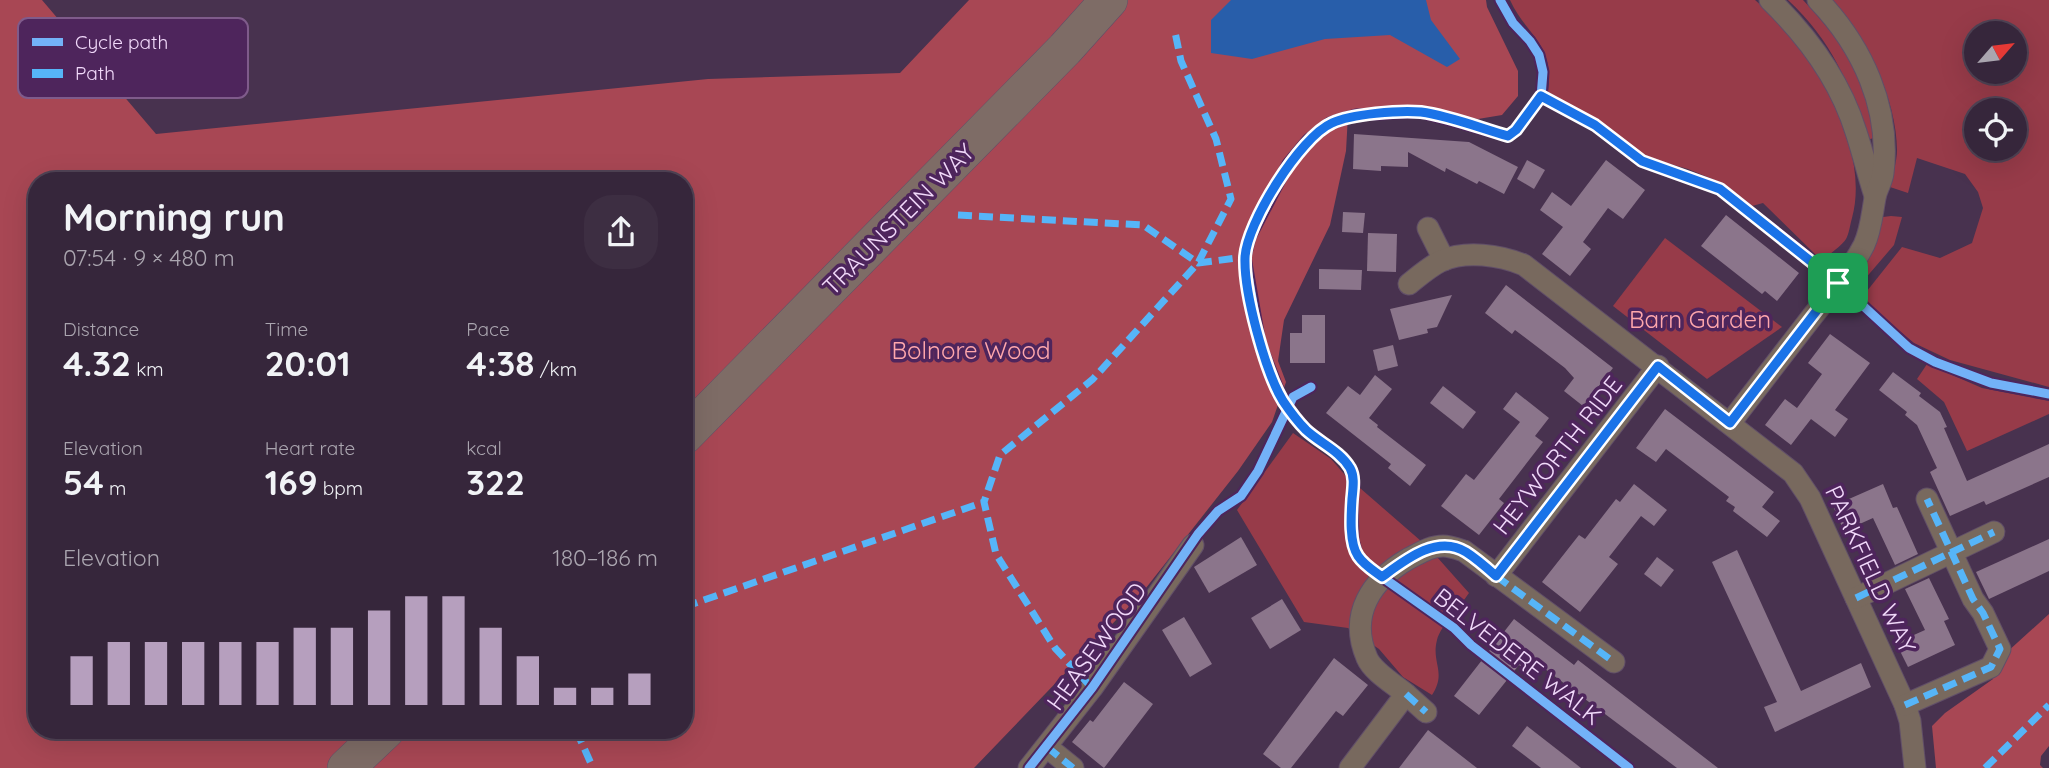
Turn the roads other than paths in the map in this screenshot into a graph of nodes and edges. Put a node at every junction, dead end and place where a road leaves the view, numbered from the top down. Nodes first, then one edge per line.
1 (1109, 0) edge
2 (1770, 0) edge
3 (1818, 0) edge
4 (1875, 195) junction
5 (1428, 228) dead end
6 (1444, 260) junction
7 (1409, 284) dead end
8 (1658, 366) junction
9 (1730, 423) junction
10 (693, 427) edge
11 (1927, 499) dead end
12 (1994, 532) dead end
13 (1193, 545) dead end
14 (1951, 551) junction
15 (1496, 576) junction
16 (1856, 598) junction
17 (1614, 662) dead end
18 (1406, 694) junction
19 (1905, 705) junction
20 (1426, 712) dead end
21 (377, 739) edge
22 (1046, 747) junction
23 (346, 768) edge
24 (1029, 768) edge
25 (1073, 768) edge
26 (1350, 768) edge
27 (1915, 768) edge

1 - 10 highway, TRAUNSTEIN WAY
2 - 4 street
3 - 4 street
4 - 9 street
5 - 6 street
6 - 7 street
6 - 8 street, PARKFIELD WAY
8 - 9 street, PARKFIELD WAY
8 - 15 street, HEYWORTH RIDE
9 - 16 street, PARKFIELD WAY
11 - 14 street
12 - 14 street
13 - 22 street, HEASEWOOD
14 - 16 street
14 - 19 street
15 - 17 street, HEYWORTH RIDE
15 - 18 street, HEYWORTH RIDE
16 - 19 street, PARKFIELD WAY
18 - 20 street, HEYWORTH RIDE
18 - 26 street
19 - 27 street, PARKFIELD WAY
21 - 23 highway
22 - 24 street, HEASEWOOD
22 - 25 street, HEASEWOOD

